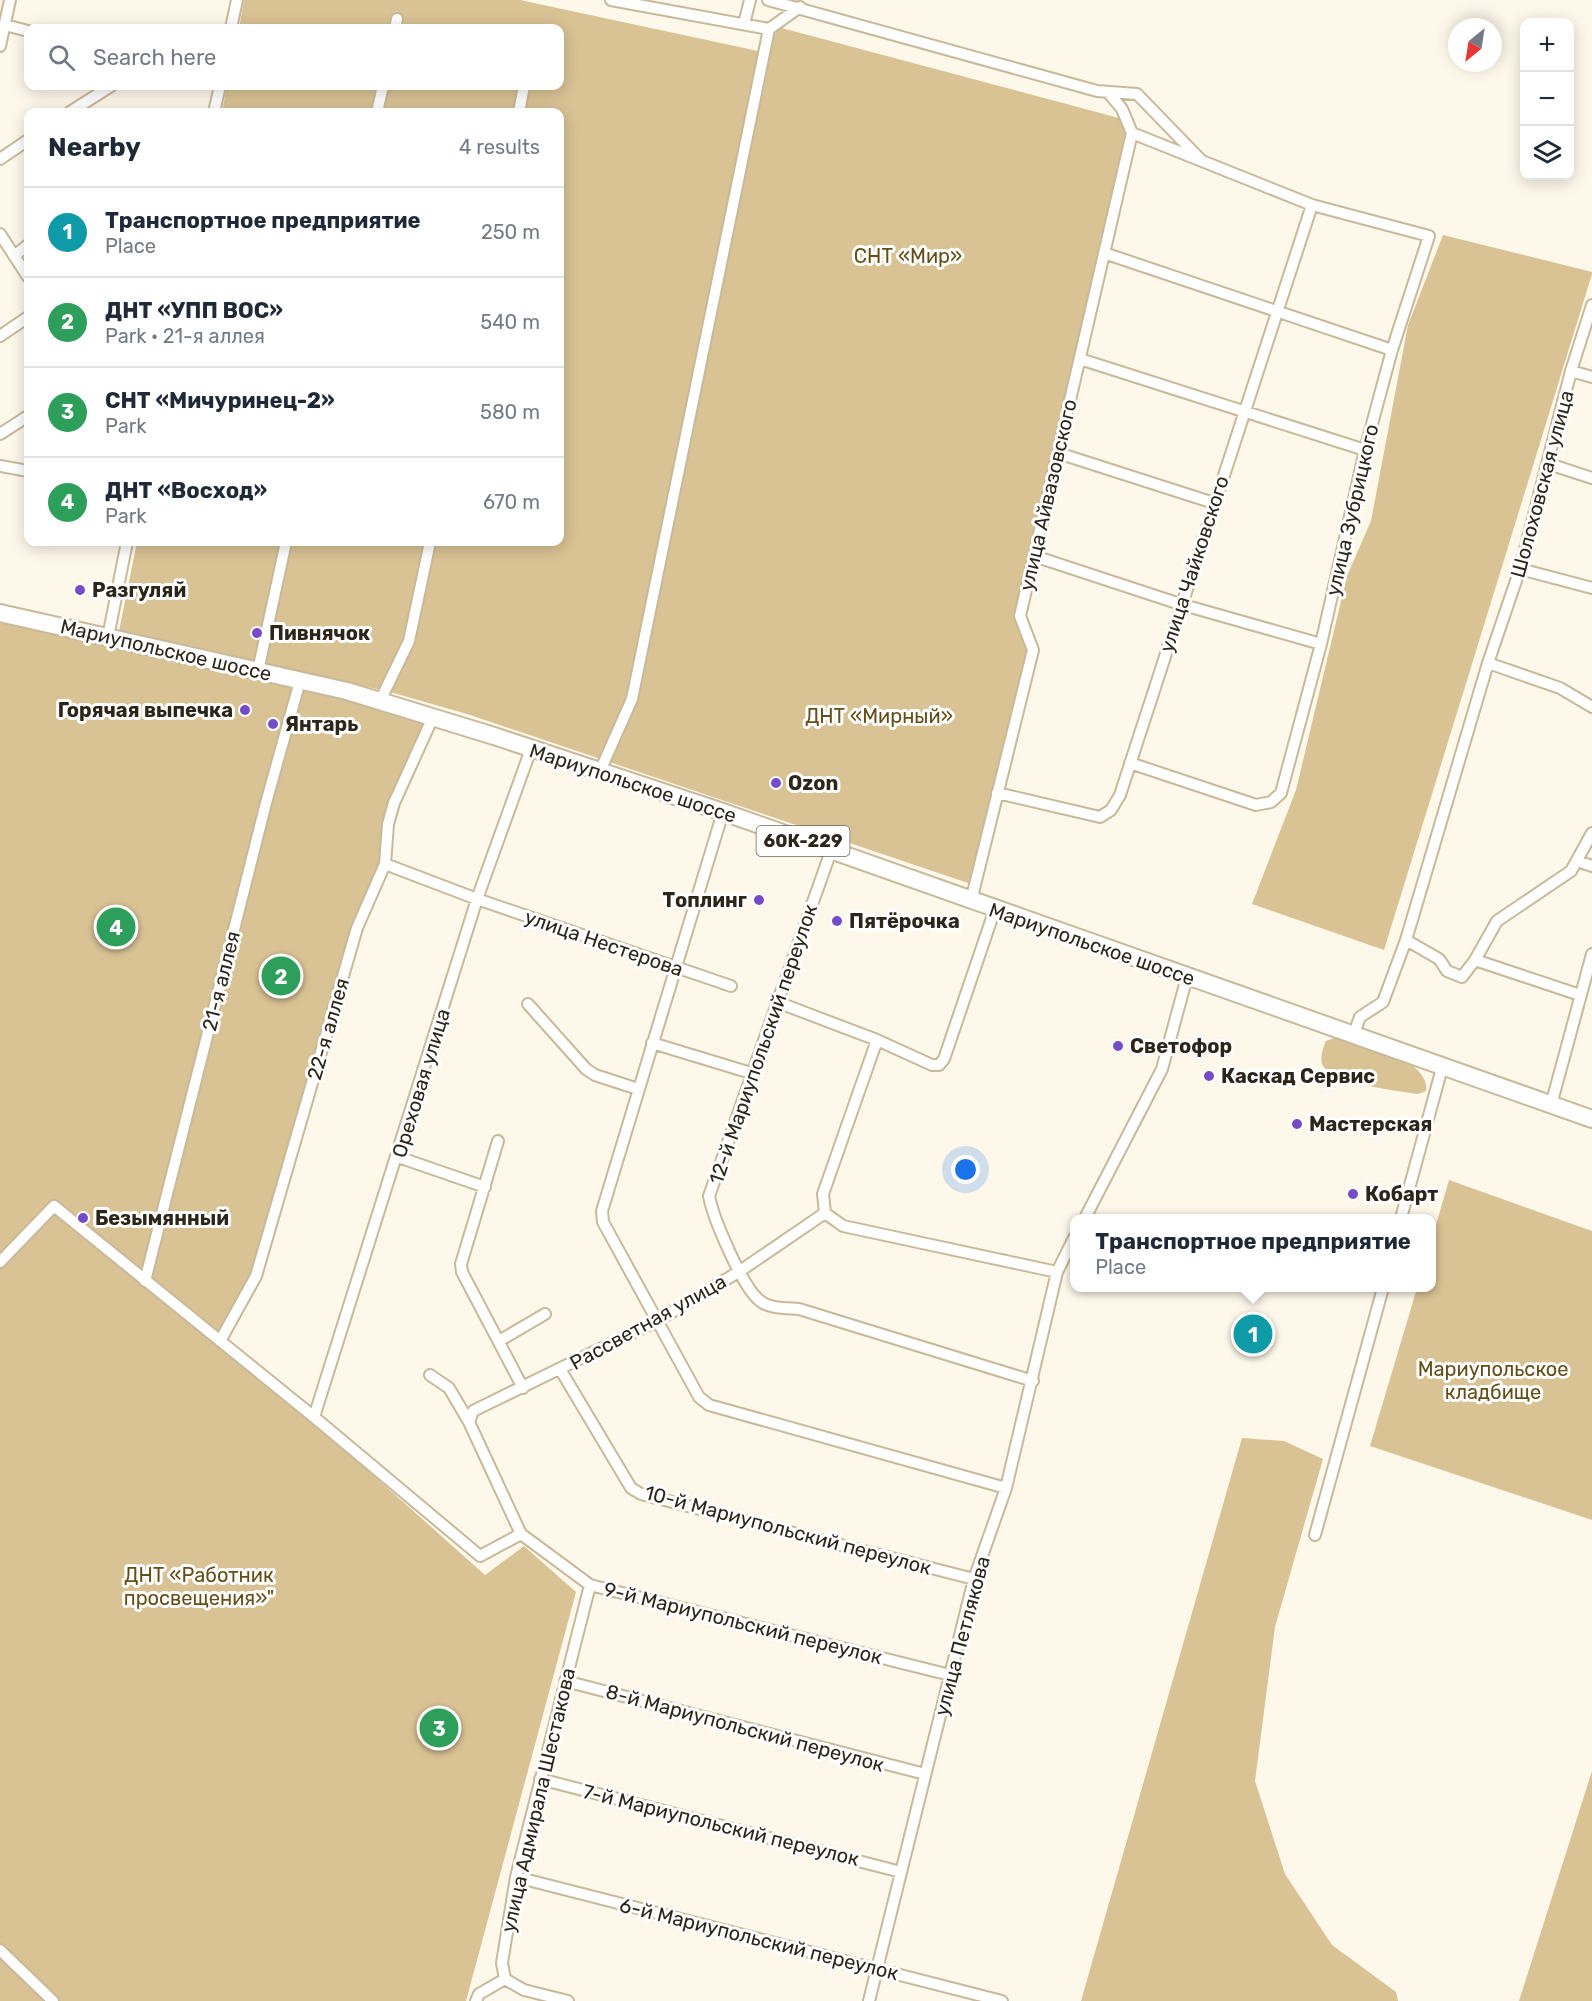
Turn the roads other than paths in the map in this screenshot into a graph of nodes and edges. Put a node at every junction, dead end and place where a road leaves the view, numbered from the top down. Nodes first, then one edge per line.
1 (10, 0) edge
2 (237, 0) edge
3 (612, 0) edge
4 (750, 0) edge
5 (768, 0) edge
6 (800, 7) junction
7 (232, 24) edge
8 (744, 24) junction
9 (5, 25) junction
10 (769, 29) junction
11 (24, 30) edge
12 (0, 46) edge
13 (105, 90) edge
14 (219, 90) edge
15 (382, 90) edge
16 (523, 90) edge
17 (1108, 92) junction
18 (76, 108) edge
19 (215, 108) edge
20 (378, 108) edge
21 (520, 108) edge
22 (1132, 133) junction
23 (24, 143) edge
24 (0, 159) edge
25 (1203, 162) junction
26 (1312, 205) junction
27 (0, 234) edge
28 (24, 247) edge
29 (12, 252) junction
30 (1104, 253) junction
31 (0, 256) edge
32 (24, 272) edge
33 (1592, 305) edge
34 (1278, 313) junction
35 (24, 320) edge
36 (0, 336) edge
37 (1392, 350) junction
38 (1080, 359) junction
39 (1571, 370) junction
40 (1592, 377) edge
41 (1245, 411) junction
42 (24, 419) edge
43 (0, 434) edge
44 (1365, 450) junction
45 (1058, 453) junction
46 (1549, 464) junction
47 (0, 466) edge
48 (24, 470) edge
49 (1592, 478) edge
50 (1214, 503) junction
51 (126, 546) edge
52 (285, 546) edge
53 (429, 546) edge
54 (1034, 556) junction
55 (1520, 570) junction
56 (1592, 588) edge
57 (1180, 604) junction
58 (0, 613) edge
59 (108, 637) junction
60 (1321, 644) junction
61 (1488, 663) junction
62 (258, 671) junction
63 (300, 681) junction
64 (380, 701) junction
65 (1592, 707) edge
66 (433, 717) junction
67 (531, 749) junction
68 (1130, 764) junction
69 (600, 771) junction
70 (998, 793) junction
71 (723, 813) junction
72 (1592, 833) edge
73 (831, 851) junction
74 (1577, 861) junction
75 (385, 864) junction
76 (1592, 866) edge
77 (477, 899) junction
78 (970, 901) junction
79 (995, 909) junction
80 (1406, 940) junction
81 (1592, 954) edge
82 (1475, 960) junction
83 (675, 967) junction
84 (1186, 977) junction
85 (731, 986) dead end
86 (1580, 995) junction
87 (777, 1002) junction
88 (528, 1004) dead end
89 (1353, 1036) junction
90 (877, 1040) junction
91 (652, 1043) junction
92 (1442, 1068) junction
93 (751, 1074) junction
94 (638, 1089) junction
95 (1551, 1105) junction
96 (1592, 1119) edge
97 (498, 1141) dead end
98 (398, 1156) junction
99 (484, 1187) junction
100 (825, 1213) junction
101 (1087, 1214) edge
102 (1402, 1214) edge
103 (1070, 1246) edge
104 (0, 1262) edge
105 (740, 1271) junction
106 (1057, 1272) junction
107 (145, 1281) junction
108 (1382, 1292) edge
109 (545, 1314) dead end
110 (657, 1322) junction
111 (220, 1341) junction
112 (499, 1341) junction
113 (560, 1370) junction
114 (430, 1375) dead end
115 (1033, 1381) junction
116 (523, 1388) junction
117 (314, 1417) junction
118 (469, 1422) junction
119 (1006, 1488) junction
120 (521, 1534) junction
121 (1315, 1535) dead end
122 (974, 1579) junction
123 (590, 1585) junction
124 (950, 1675) junction
125 (565, 1681) junction
126 (925, 1774) junction
127 (540, 1779) junction
128 (901, 1872) junction
129 (516, 1877) junction
130 (0, 1950) edge
131 (877, 1970) junction
132 (506, 1979) junction
133 (53, 2001) edge
134 (476, 2001) edge
135 (568, 2001) edge
136 (869, 2001) edge
137 (1002, 2001) edge

1 - 9 street
2 - 7 street
3 - 8 street
4 - 8 street
5 - 6 street
6 - 10 street
6 - 17 street
8 - 10 street
9 - 11 street
9 - 12 street
10 - 69 street
13 - 18 street
14 - 19 street
15 - 20 street
16 - 21 street
17 - 22 street
17 - 25 street
22 - 25 street
22 - 30 street, улица Айвазовского
23 - 24 street
25 - 26 street
26 - 34 street, улица Чайковского
26 - 37 street, улица Зубрицкого
27 - 29 street
28 - 29 street
29 - 31 street
29 - 32 street
30 - 34 street
30 - 38 street, улица Айвазовского
33 - 39 street, Шолоховская улица
34 - 37 street
34 - 41 street, улица Чайковского
35 - 36 street
37 - 44 street, улица Зубрицкого
38 - 41 street
38 - 45 street, улица Айвазовского
39 - 40 street
39 - 46 street, Шолоховская улица
41 - 44 street
41 - 50 street, улица Чайковского
42 - 43 street
44 - 60 street, улица Зубрицкого
45 - 50 street
45 - 54 street, улица Айвазовского
46 - 49 street
46 - 55 street, Шолоховская улица
47 - 48 street
50 - 57 street, улица Чайковского
51 - 59 street
52 - 62 street
53 - 64 street
54 - 57 street
54 - 70 street, улица Айвазовского
55 - 56 street
55 - 61 street, Шолоховская улица
57 - 60 street
57 - 68 street, улица Чайковского
58 - 59 main road, Мариупольское шоссе / 60К-229
59 - 62 main road, Мариупольское шоссе / 60К-229
60 - 68 street, улица Зубрицкого
61 - 65 street
61 - 80 street, Шолоховская улица
62 - 63 main road, Мариупольское шоссе / 60К-229
63 - 64 main road, Мариупольское шоссе / 60К-229
63 - 107 street, 21-я аллея
64 - 66 main road, Мариупольское шоссе / 60К-229
66 - 67 main road, Мариупольское шоссе / 60К-229
66 - 75 street, 22-я аллея
67 - 69 main road, Мариупольское шоссе / 60К-229
67 - 77 street, Ореховая улица
68 - 70 street, улица Чайковского
69 - 71 main road, Мариупольское шоссе / 60К-229
70 - 78 street, улица Айвазовского
71 - 73 main road, Мариупольское шоссе / 60К-229
71 - 83 street
72 - 74 street
73 - 78 main road, Мариупольское шоссе / 60К-229
73 - 87 street, 12-й Мариупольский переулок
74 - 76 street
74 - 82 street
75 - 77 street, улица Нестерова
75 - 111 street, 22-я аллея
77 - 83 street, улица Нестерова
77 - 98 street, Ореховая улица
78 - 79 main road, Мариупольское шоссе / 60К-229
79 - 84 main road, Мариупольское шоссе / 60К-229
79 - 90 street
80 - 82 street
80 - 89 street, Шолоховская улица
81 - 86 street
82 - 86 street
83 - 85 street, улица Нестерова
83 - 91 street
84 - 89 main road, Мариупольское шоссе / 60К-229
84 - 101 street
86 - 95 street
87 - 90 street
87 - 93 street, 12-й Мариупольский переулок
88 - 94 street
89 - 92 main road, Мариупольское шоссе / 60К-229
90 - 100 street
91 - 93 street
91 - 94 street
92 - 95 main road, Мариупольское шоссе / 60К-229
92 - 102 street
93 - 105 street, 12-й Мариупольский переулок
94 - 110 street
95 - 96 main road, Мариупольское шоссе / 60К-229
97 - 99 street
98 - 99 street
98 - 117 street, Ореховая улица
99 - 112 street
100 - 105 street, Рассветная улица
100 - 106 street
103 - 106 street, улица Петлякова
104 - 107 street
105 - 110 street, Рассветная улица
105 - 115 street, 12-й Мариупольский переулок
106 - 115 street, улица Петлякова
107 - 111 street
108 - 121 street
109 - 112 street
110 - 113 street, Рассветная улица
110 - 119 street
111 - 117 street
112 - 116 street
113 - 116 street, Рассветная улица
113 - 122 street, 10-й Мариупольский переулок
114 - 118 street, 9-й Мариупольский переулок
115 - 119 street, улица Петлякова
116 - 118 street, Рассветная улица
117 - 120 street
118 - 120 street, 9-й Мариупольский переулок
119 - 122 street, улица Петлякова
120 - 123 street, 9-й Мариупольский переулок
122 - 124 street, улица Петлякова
123 - 124 street, 9-й Мариупольский переулок
123 - 125 street, улица Адмирала Шестакова
124 - 126 street, улица Петлякова
125 - 126 street, 8-й Мариупольский переулок
125 - 127 street, улица Адмирала Шестакова
126 - 128 street, улица Петлякова
127 - 128 street, 7-й Мариупольский переулок
127 - 129 street, улица Адмирала Шестакова
128 - 131 street, улица Петлякова
129 - 131 street, 6-й Мариупольский переулок
129 - 132 street, улица Адмирала Шестакова
130 - 133 street
131 - 136 street, улица Петлякова
131 - 137 street, 6-й Мариупольский переулок
132 - 134 street
132 - 135 street

